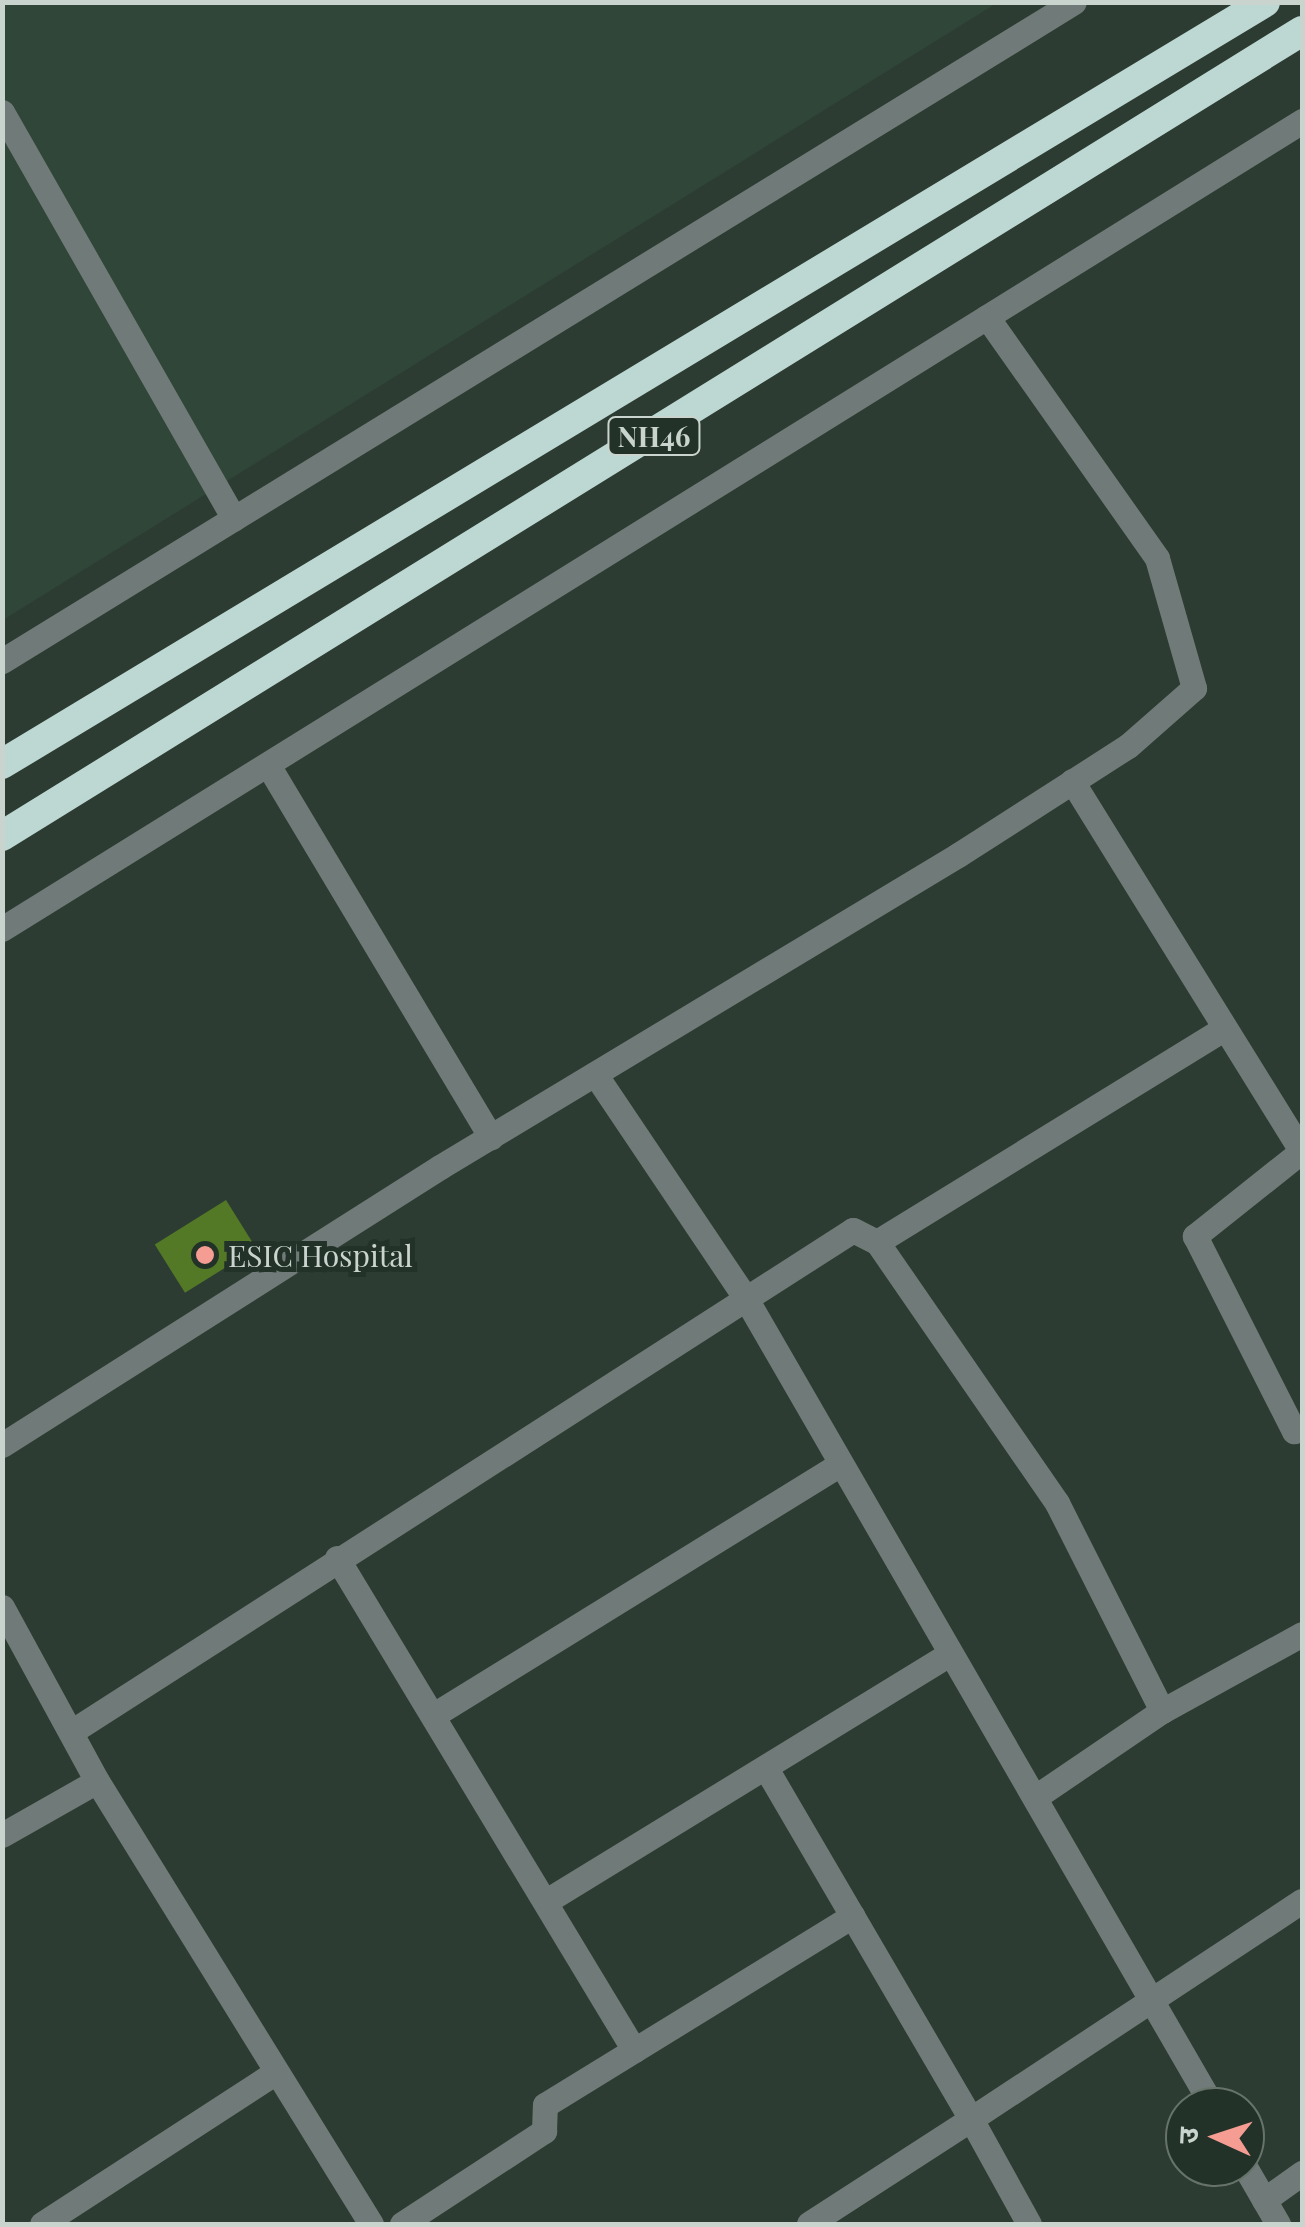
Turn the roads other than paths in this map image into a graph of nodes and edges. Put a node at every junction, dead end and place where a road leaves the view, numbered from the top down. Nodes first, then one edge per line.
1 (1074, 2) edge
2 (1265, 2) edge
3 (1302, 31) edge
4 (2, 112) edge
5 (1302, 122) edge
6 (987, 317) junction
7 (234, 520) junction
8 (2, 661) edge
9 (2, 764) edge
10 (268, 765) junction
11 (1072, 781) junction
12 (2, 836) edge
13 (2, 930) edge
14 (1223, 1029) junction
15 (596, 1074) junction
16 (491, 1136) junction
17 (1300, 1153) edge
18 (877, 1242) junction
19 (745, 1297) junction
20 (1302, 1427) edge
21 (2, 1446) edge
22 (837, 1466) junction
23 (336, 1558) junction
24 (2, 1608) edge
25 (1302, 1634) edge
26 (949, 1654) junction
27 (1162, 1711) junction
28 (438, 1713) junction
29 (71, 1732) junction
30 (767, 1770) junction
31 (97, 1781) junction
32 (1037, 1796) junction
33 (2, 1835) edge
34 (548, 1900) junction
35 (1302, 1901) edge
36 (852, 1916) junction
37 (1158, 2004) junction
38 (634, 2050) junction
39 (276, 2072) junction
40 (1202, 2087) edge
41 (970, 2119) junction
42 (1302, 2173) edge
43 (1257, 2187) edge
44 (1264, 2200) junction
45 (42, 2224) edge
46 (371, 2224) edge
47 (402, 2224) edge
48 (809, 2224) edge
49 (1028, 2224) edge
50 (1278, 2224) edge

1 - 7 street
2 - 9 highway, NH46
3 - 12 highway, NH46
4 - 7 street
5 - 6 street
6 - 10 street
6 - 11 street
7 - 8 street
10 - 13 street
10 - 16 street
11 - 14 street
11 - 15 street
14 - 17 street
14 - 18 street
15 - 16 street
15 - 19 street
16 - 21 street
17 - 20 street
18 - 19 street
18 - 27 street
19 - 22 street
19 - 23 street
22 - 26 street
22 - 28 street
23 - 28 street
23 - 29 street
24 - 29 street
25 - 27 street
26 - 30 street
26 - 32 street
27 - 32 street
28 - 34 street
29 - 31 street
30 - 34 street
30 - 36 street
31 - 33 street
31 - 39 street
32 - 37 street
34 - 38 street
35 - 37 street
36 - 38 street
36 - 41 street
37 - 40 street
37 - 41 street
38 - 47 street
39 - 45 street
39 - 46 street
41 - 48 street
41 - 49 street
42 - 44 street
43 - 44 street
44 - 50 street

